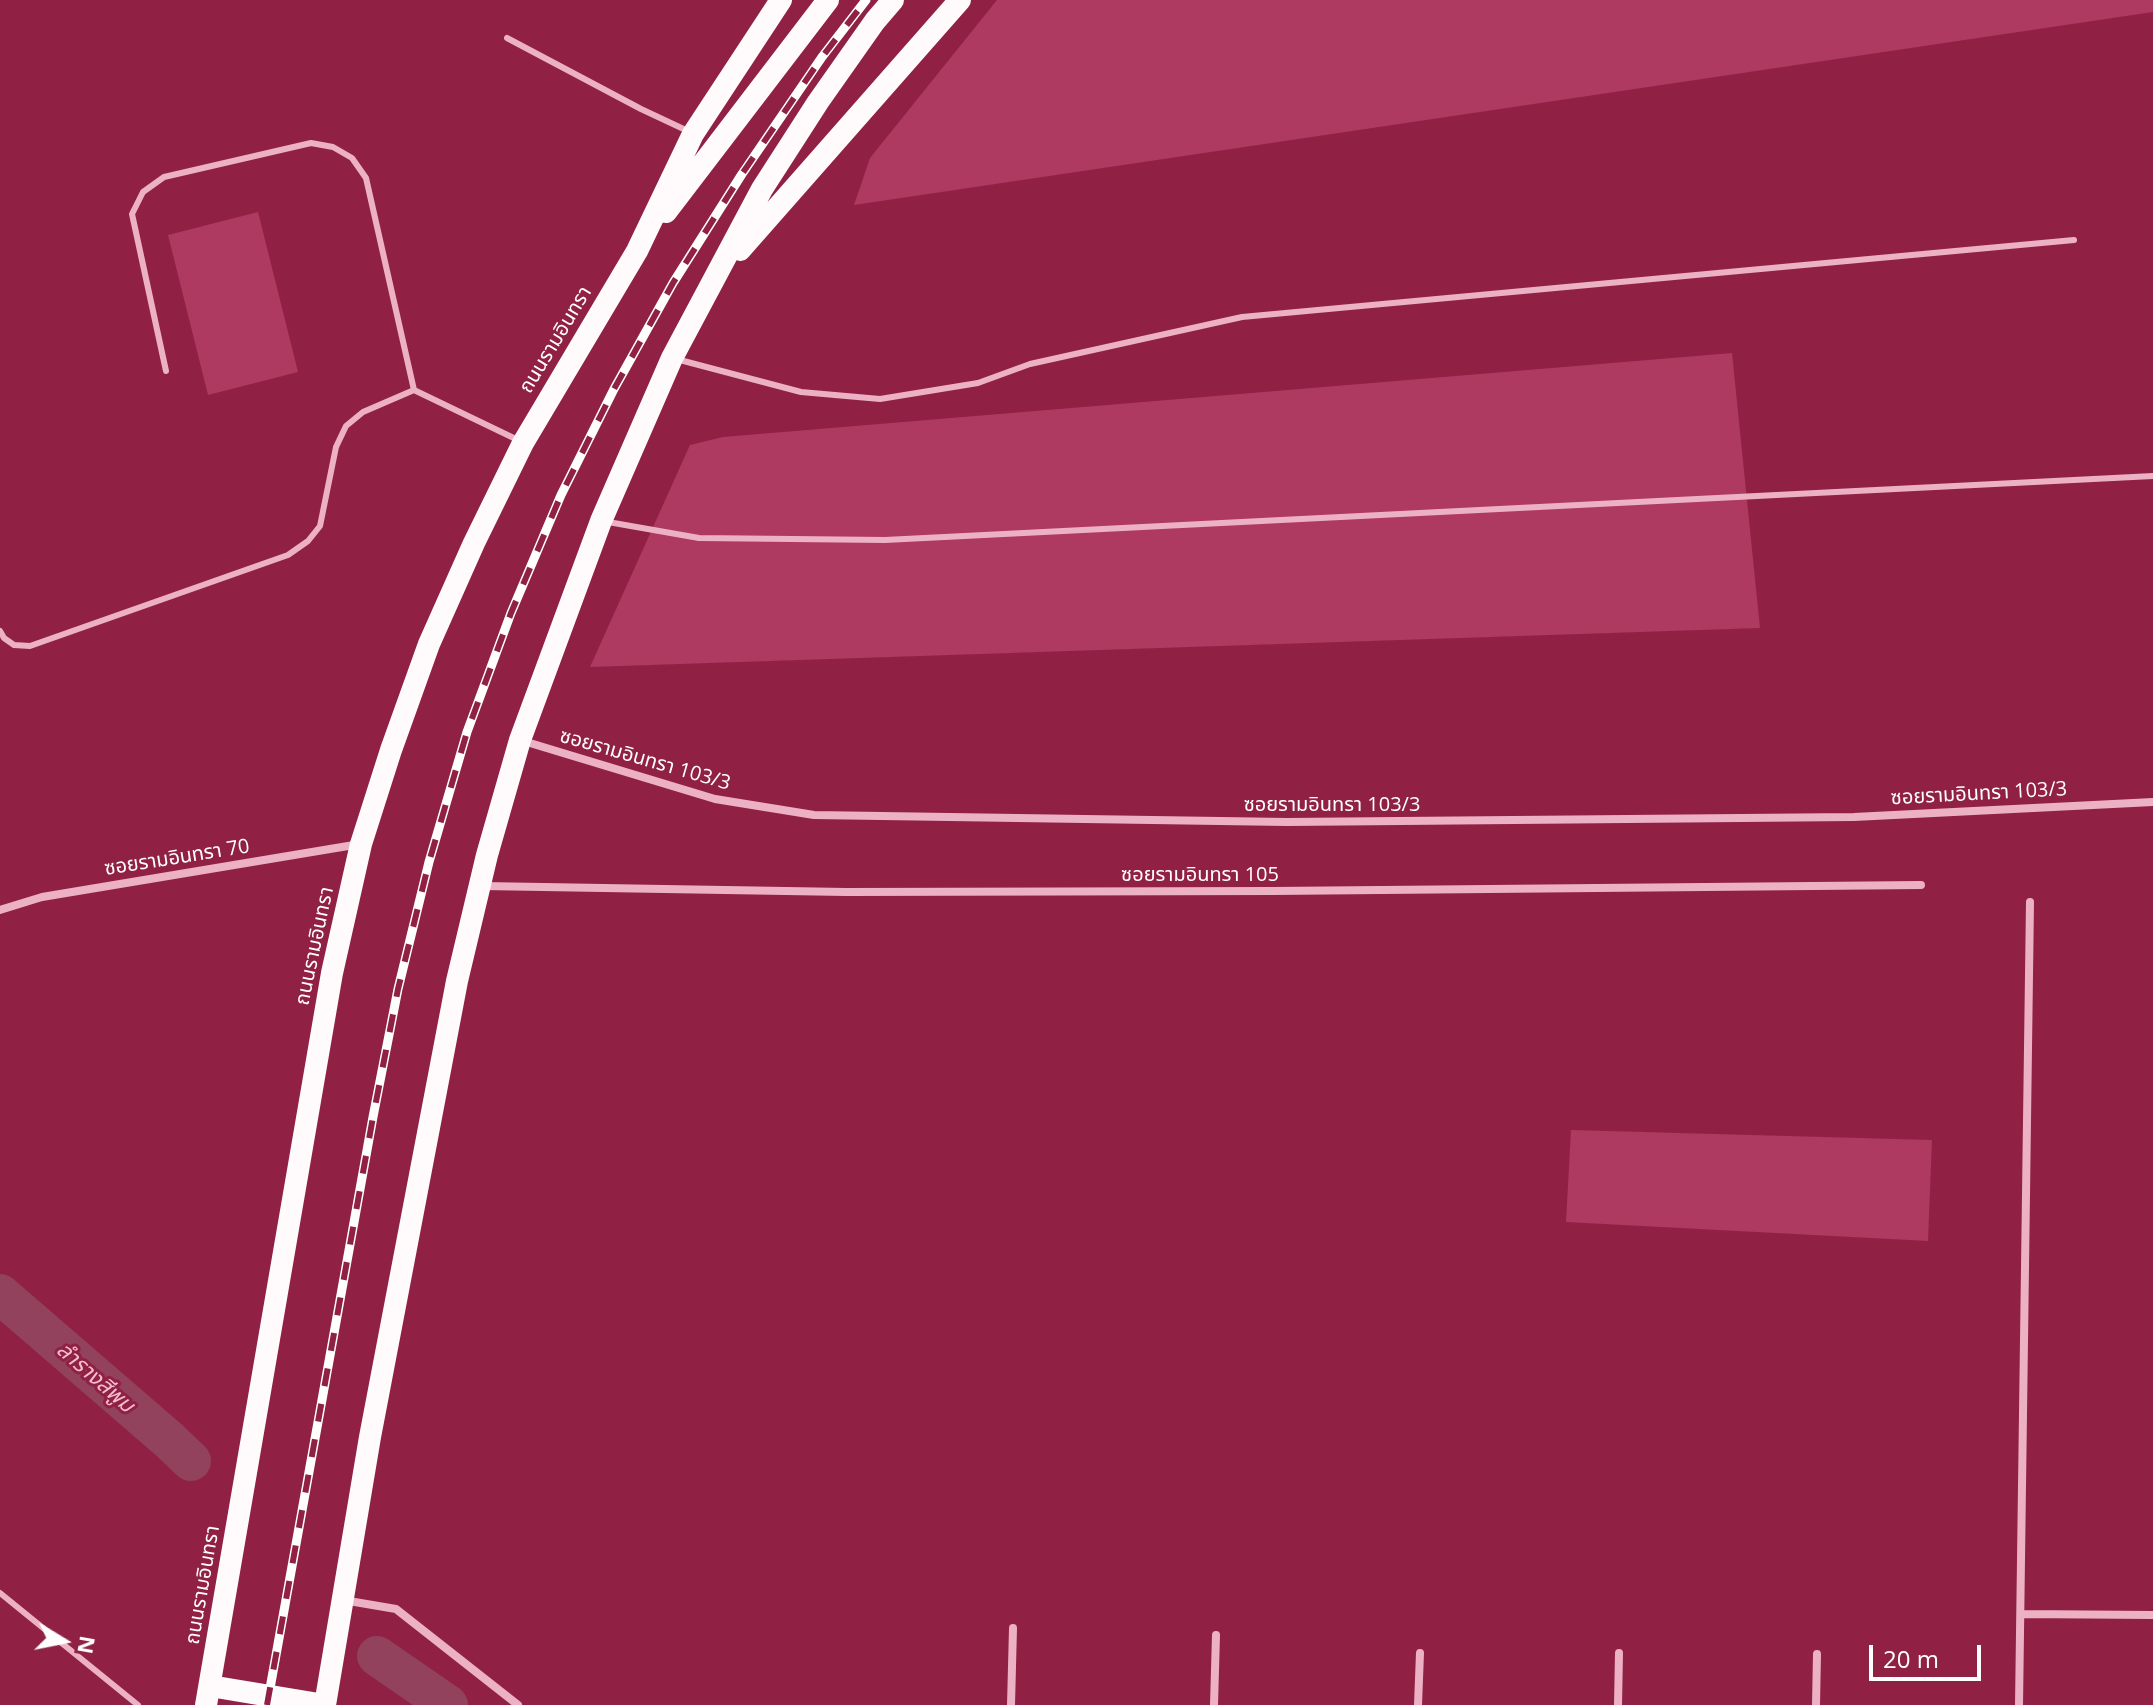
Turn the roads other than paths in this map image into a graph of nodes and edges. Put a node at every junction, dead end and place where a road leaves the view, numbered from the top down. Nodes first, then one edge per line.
1 (781, 0) edge
2 (828, 0) edge
3 (893, 0) edge
4 (960, 0) edge
5 (507, 38) dead end
6 (693, 134) junction
7 (2074, 240) dead end
8 (637, 251) junction
9 (716, 278) junction
10 (672, 358) junction
11 (166, 371) dead end
12 (414, 390) junction
13 (523, 443) junction
14 (2153, 476) edge
15 (601, 521) junction
16 (1, 636) edge
17 (520, 740) junction
18 (2153, 802) edge
19 (361, 844) junction
20 (1921, 885) dead end
21 (479, 886) junction
22 (2030, 902) dead end
23 (0, 910) edge
24 (0, 1593) edge
25 (343, 1600) junction
26 (2021, 1614) junction
27 (2153, 1615) edge
28 (1013, 1628) dead end
29 (1216, 1635) dead end
30 (1420, 1653) dead end
31 (1619, 1653) dead end
32 (1817, 1654) dead end
33 (208, 1696) edge
34 (138, 1705) edge
35 (325, 1705) edge
36 (518, 1705) edge
37 (1011, 1705) edge
38 (1214, 1705) edge
39 (1418, 1705) edge
40 (1618, 1705) edge
41 (1816, 1705) edge
42 (2019, 1705) edge

1 - 6 highway, ถนนรามอินทรา
2 - 8 highway, ถนนรามอินทรา
3 - 9 highway
4 - 9 highway
5 - 6 lane
6 - 8 highway, ถนนรามอินทรา
7 - 10 lane
8 - 13 highway, ถนนรามอินทรา
9 - 10 highway
10 - 15 highway
11 - 12 lane
12 - 13 lane
12 - 16 lane
13 - 19 highway, ถนนรามอินทรา
14 - 15 lane
15 - 17 highway
17 - 18 street, ซอยรามอินทรา 103/3
17 - 21 highway
19 - 23 street, ซอยรามอินทรา 70
19 - 33 highway, ถนนรามอินทรา
20 - 21 street, ซอยรามอินทรา 105
21 - 25 highway
22 - 26 street
24 - 34 lane
25 - 35 highway
25 - 36 street
26 - 27 street
26 - 42 street
28 - 37 street
29 - 38 street
30 - 39 street
31 - 40 street
32 - 41 street
33 - 35 highway

